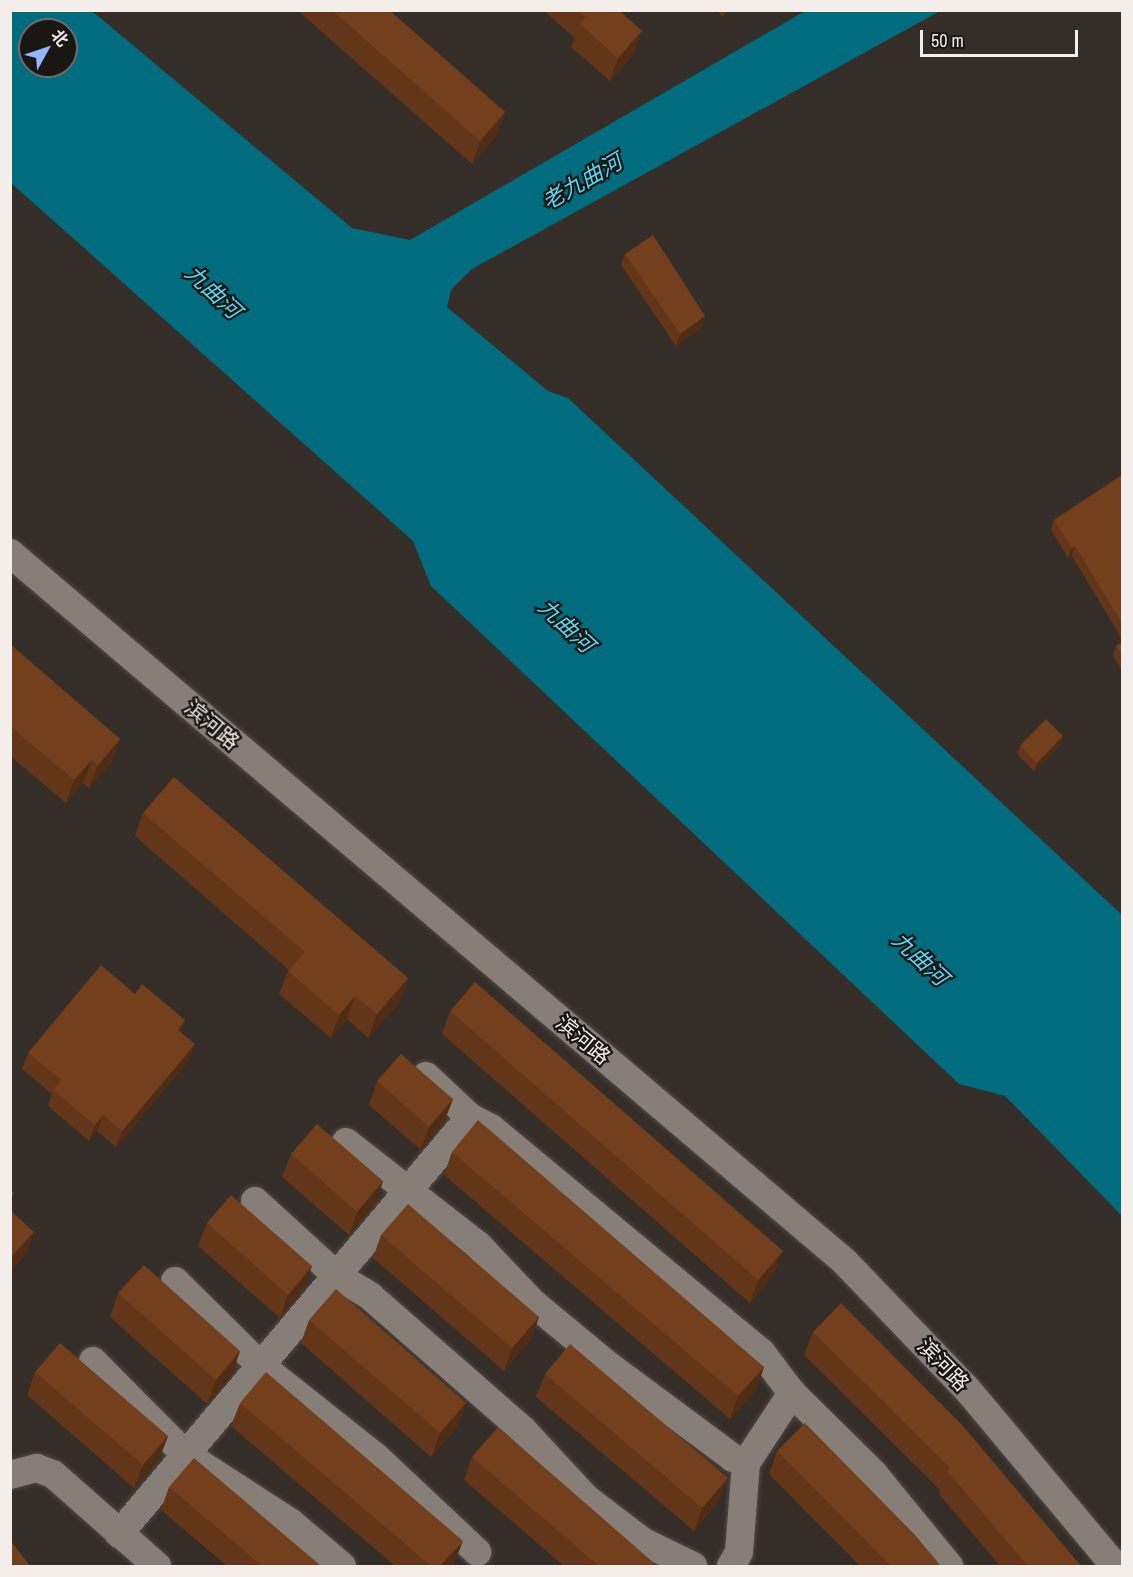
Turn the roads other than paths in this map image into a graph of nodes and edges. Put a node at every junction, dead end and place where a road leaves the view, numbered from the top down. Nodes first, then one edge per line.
1 (10, 553) edge
2 (426, 1076) edge
3 (470, 1117) junction
4 (346, 1142) dead end
5 (410, 1191) junction
6 (255, 1201) dead end
7 (337, 1276) junction
8 (175, 1281) dead end
9 (93, 1361) dead end
10 (260, 1365) junction
11 (792, 1393) junction
12 (185, 1454) junction
13 (746, 1464) junction
14 (10, 1475) edge
15 (118, 1534) junction
16 (477, 1552) dead end
17 (157, 1566) edge
18 (342, 1566) edge
19 (693, 1566) edge
20 (731, 1566) edge
21 (949, 1566) edge
22 (1115, 1566) edge

1 - 22 street, 滨河路
2 - 3 street
3 - 5 street
3 - 11 street
4 - 5 street
5 - 7 street
5 - 13 street
6 - 7 street
7 - 10 street
7 - 19 street
8 - 10 street
9 - 12 street
10 - 12 street
10 - 16 street
11 - 13 street
11 - 21 street
12 - 15 street
12 - 18 street
13 - 20 street
14 - 15 street
15 - 17 street

